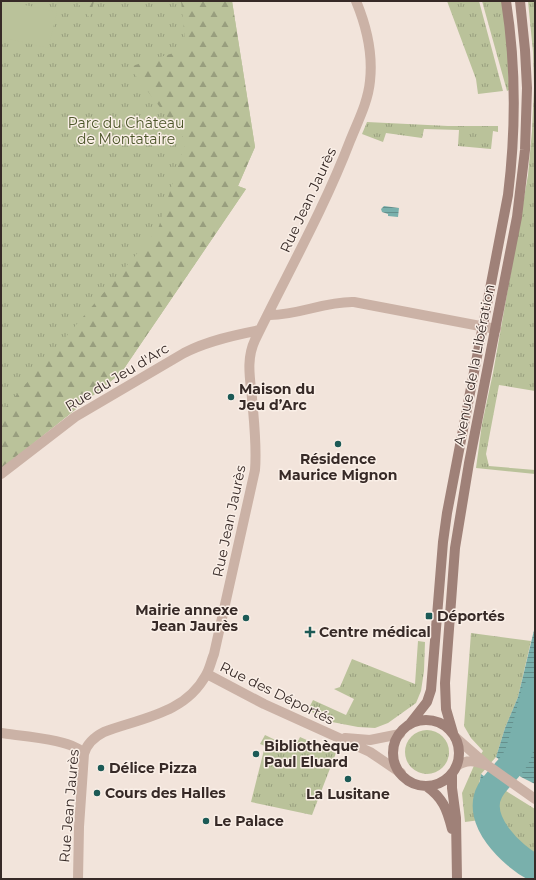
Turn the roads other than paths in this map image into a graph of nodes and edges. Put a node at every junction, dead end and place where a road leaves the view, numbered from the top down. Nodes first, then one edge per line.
1 (356, 1) edge
2 (506, 1) edge
3 (520, 1) edge
4 (526, 100) junction
5 (514, 101) junction
6 (268, 315) junction
7 (482, 326) junction
8 (496, 329) junction
9 (260, 330) junction
10 (1, 474) edge
11 (207, 674) junction
12 (409, 725) junction
13 (1, 733) edge
14 (400, 734) junction
15 (454, 735) junction
16 (335, 736) junction
17 (84, 754) junction
18 (488, 765) junction
19 (454, 770) junction
20 (401, 773) junction
21 (426, 786) junction
22 (535, 799) edge
23 (456, 848) junction
24 (78, 879) edge
25 (457, 879) edge

1 - 6 street, Rue Jean Jaurès
2 - 5 main road, Avenue de la Libération
3 - 4 main road, Avenue de la Libération
4 - 5 main road
4 - 8 main road, Avenue de la Libération
5 - 7 main road, Avenue de la Libération
6 - 7 street
6 - 9 street, Rue Jean Jaurès
7 - 8 street
7 - 12 main road, Avenue de la Libération
8 - 15 main road, Avenue de la Libération
9 - 10 street, Rue du Jeu d'Arc
9 - 11 street, Rue Jean Jaurès
11 - 16 street, Rue des Déportés
11 - 17 street, Rue Jean Jaurès
12 - 14 main road
12 - 15 main road
13 - 17 street
14 - 16 street, Rue des Déportés
14 - 20 main road
15 - 18 street
15 - 19 main road
16 - 20 street, Rue des Déportés
17 - 24 street, Rue Jean Jaurès
18 - 19 street
18 - 22 street
19 - 21 main road
19 - 23 main road
20 - 21 main road
21 - 23 main road
23 - 25 main road

